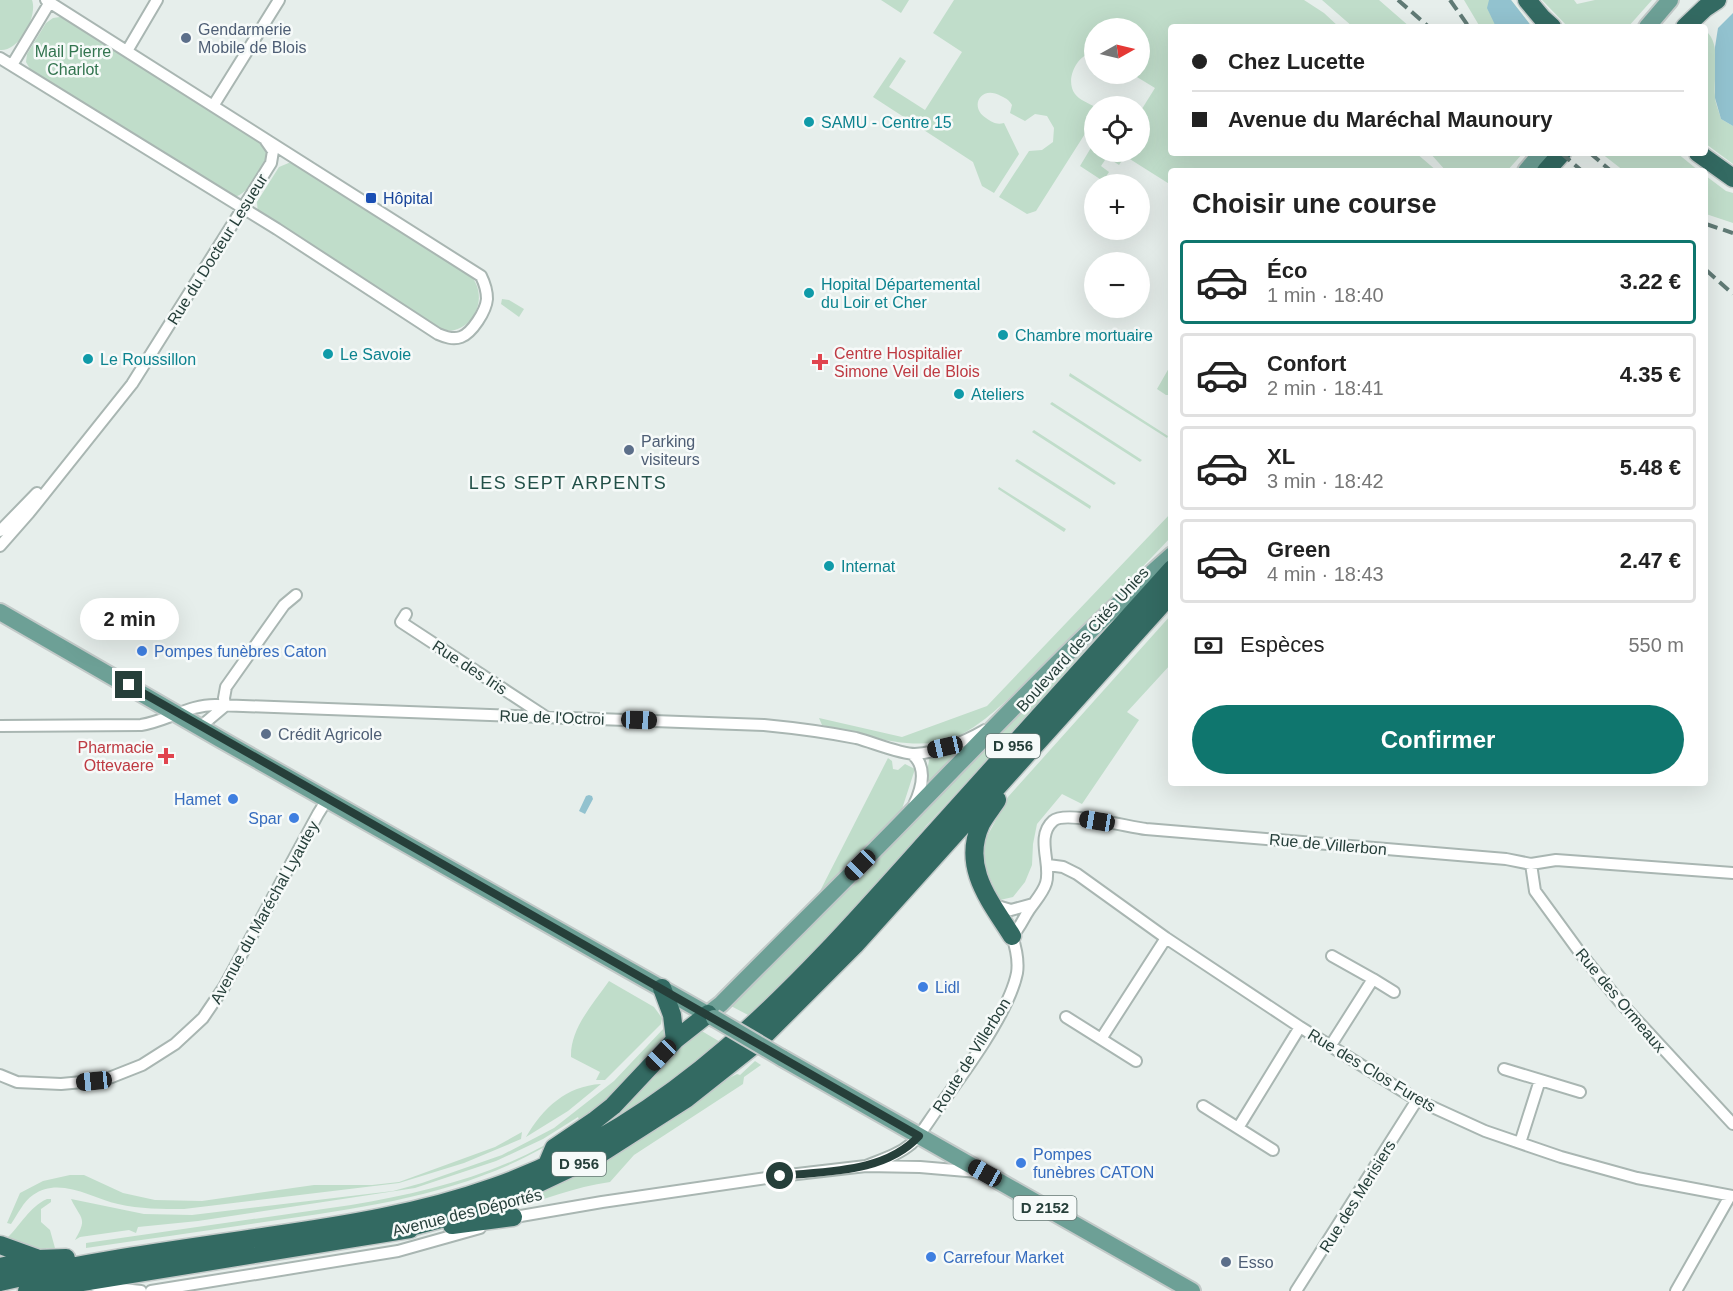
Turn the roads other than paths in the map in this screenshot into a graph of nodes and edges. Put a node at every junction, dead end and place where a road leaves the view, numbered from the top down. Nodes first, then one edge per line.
1 (157, 0) edge
2 (279, 0) edge
3 (1527, 0) edge
4 (1670, 0) edge
5 (1697, 0) edge
6 (1717, 0) edge
7 (48, 1) edge
8 (1549, 24) edge
9 (1650, 24) edge
10 (1676, 24) edge
11 (1688, 24) edge
12 (127, 51) junction
13 (0, 58) edge
14 (12, 65) junction
15 (213, 106) junction
16 (264, 139) junction
17 (293, 156) junction
18 (1538, 156) edge
19 (1559, 156) edge
20 (1702, 156) edge
21 (271, 163) junction
22 (1528, 168) edge
23 (1549, 168) edge
24 (1733, 178) edge
25 (243, 208) junction
26 (59, 472) junction
27 (0, 531) edge
28 (0, 546) edge
29 (1168, 558) edge
30 (1168, 573) edge
31 (296, 595) dead end
32 (1168, 597) edge
33 (0, 612) edge
34 (406, 614) dead end
35 (225, 706) junction
36 (178, 714) junction
37 (546, 717) junction
38 (1001, 718) junction
39 (0, 726) edge
40 (200, 727) junction
41 (1037, 742) junction
42 (912, 754) junction
43 (328, 798) junction
44 (910, 814) junction
45 (1531, 864) junction
46 (1047, 866) junction
47 (1733, 873) edge
48 (1034, 904) junction
49 (993, 905) junction
50 (1012, 936) junction
51 (1166, 938) junction
52 (1332, 956) dead end
53 (1373, 979) junction
54 (662, 988) junction
55 (1394, 992) dead end
56 (711, 1016) junction
57 (1066, 1017) dead end
58 (1300, 1027) junction
59 (1101, 1039) junction
60 (675, 1040) junction
61 (1331, 1045) junction
62 (1136, 1061) dead end
63 (1504, 1069) dead end
64 (0, 1075) edge
65 (1540, 1080) junction
66 (1580, 1092) dead end
67 (1417, 1100) junction
68 (1203, 1106) dead end
69 (1733, 1124) edge
70 (1238, 1128) junction
71 (919, 1136) junction
72 (1520, 1143) junction
73 (1273, 1150) dead end
74 (866, 1166) junction
75 (546, 1167) junction
76 (985, 1173) junction
77 (1732, 1196) edge
78 (513, 1217) junction
79 (399, 1230) junction
80 (0, 1245) edge
81 (0, 1251) edge
82 (0, 1258) edge
83 (0, 1267) edge
84 (72, 1271) junction
85 (42, 1273) edge
86 (0, 1282) edge
87 (141, 1291) edge
88 (151, 1291) edge
89 (1192, 1291) edge
90 (1296, 1291) edge
91 (1676, 1291) edge

1 - 12 street
2 - 15 street
3 - 8 highway
4 - 9 main road
5 - 10 highway
6 - 11 highway
7 - 12 street
7 - 14 street
12 - 15 street
13 - 14 street
14 - 25 street
15 - 16 street
16 - 17 street
16 - 21 street, Rue du Docteur Lesueur
17 - 21 street
17 - 25 street
18 - 22 main road
19 - 23 highway
20 - 24 highway
21 - 25 street, Rue du Docteur Lesueur
25 - 26 street, Rue du Docteur Lesueur
26 - 27 street, Rue du Docteur Lesueur
26 - 28 street, Rue du Docteur Lesueur
29 - 38 main road, D 956
30 - 75 highway, Boulevard des Cités Unies / D 956
31 - 35 street
32 - 41 highway, D 956
33 - 36 main road
34 - 37 street, Rue des Iris
35 - 36 street, Rue de l'Octroi
35 - 37 street, Rue de l'Octroi
35 - 40 street
36 - 39 street, Rue de l'Octroi
36 - 40 main road
37 - 42 street, Rue de l'Octroi
38 - 42 street, Rue de l'Octroi
38 - 44 main road, D 956
40 - 43 main road
41 - 49 highway
41 - 79 highway, D 956
42 - 44 street
43 - 54 main road
43 - 64 street, Avenue du Maréchal Lyautey
44 - 56 main road, D 956
45 - 46 street, Rue de Villerbon
45 - 47 street, Rue de Villerbon
45 - 69 street, Rue des Ormeaux
46 - 48 street, Rue de Villerbon
46 - 51 street, Rue des Clos Furets
48 - 49 street
48 - 50 street, Rue de Villerbon
49 - 50 highway
50 - 71 street, Route de Villerbon
51 - 58 street, Rue des Clos Furets
51 - 59 street
52 - 53 street
53 - 55 street
53 - 61 street
54 - 56 main road
54 - 60 highway
56 - 60 highway, D 956
56 - 71 main road, D 2152, bridge
57 - 59 street
58 - 61 street, Rue des Clos Furets
58 - 70 street
59 - 62 street
60 - 75 highway, D 956
61 - 67 street, Rue des Clos Furets
63 - 65 street
65 - 66 street
65 - 72 street
67 - 72 street, Rue des Clos Furets
67 - 90 street, Rue des Merisiers
68 - 70 street
70 - 73 street
71 - 74 street, Avenue des Déportés
71 - 76 main road, D 2152
72 - 77 street, Rue des Clos Furets
74 - 76 street, Avenue des Déportés
74 - 78 street, Avenue des Déportés
75 - 84 highway, Avenue des Déportés / D 956
76 - 89 main road, D 2152
77 - 91 street
78 - 79 highway
78 - 88 street, Avenue des Déportés
79 - 84 highway, Avenue des Déportés / D 956
80 - 85 highway
81 - 82 highway
83 - 85 highway, D 956
84 - 85 highway, D 956
84 - 85 highway, Avenue des Déportés / D 956
84 - 87 street, Avenue des Déportés
85 - 86 highway, Avenue des Déportés / D 956

